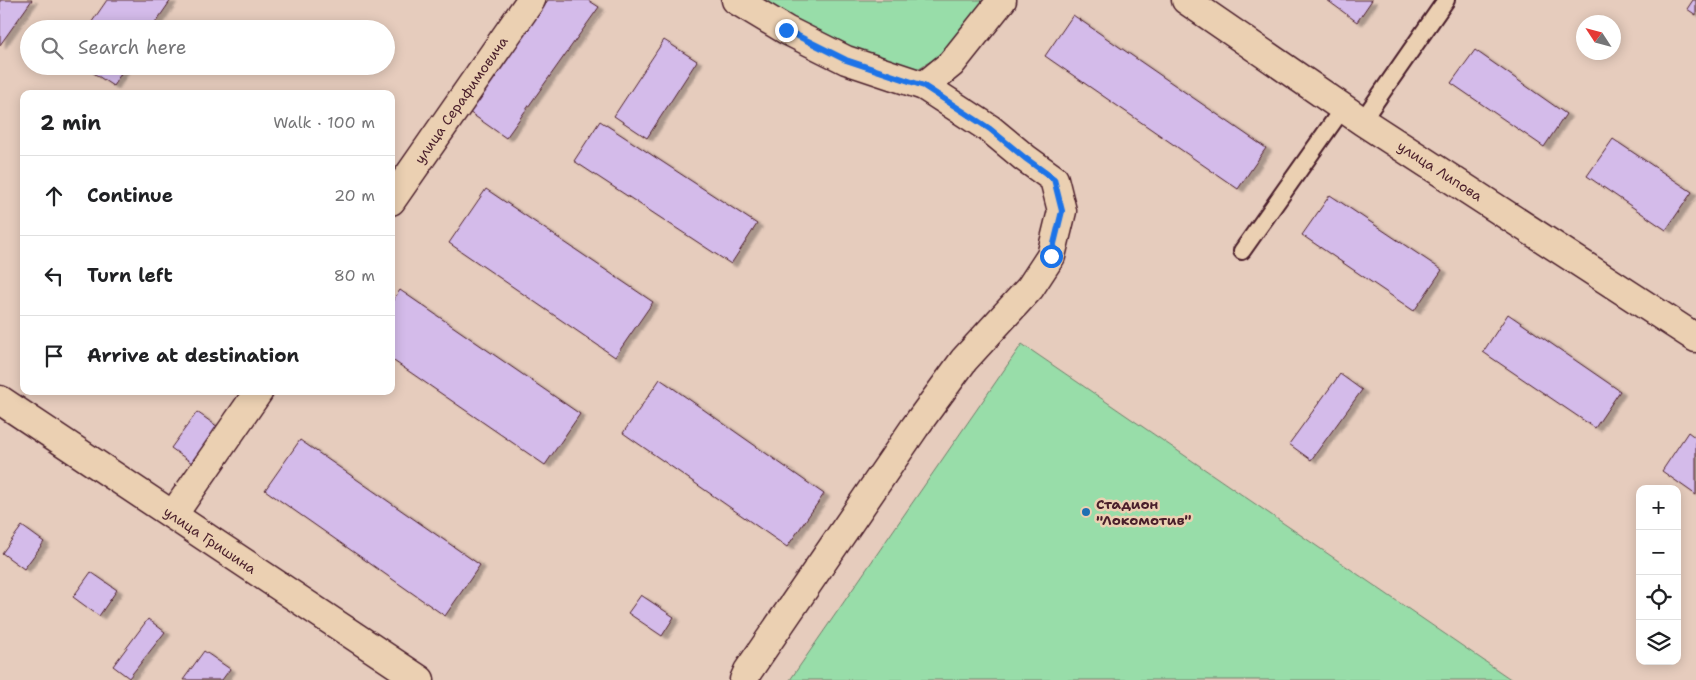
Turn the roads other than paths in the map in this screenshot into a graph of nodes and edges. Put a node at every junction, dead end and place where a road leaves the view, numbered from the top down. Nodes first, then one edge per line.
1 (531, 0) edge
2 (736, 0) edge
3 (1002, 0) edge
4 (1186, 0) edge
5 (1446, 0) edge
6 (924, 86) junction
7 (1353, 114) junction
8 (395, 195) edge
9 (1242, 251) dead end
10 (1696, 338) edge
11 (255, 395) edge
12 (0, 400) edge
13 (173, 514) junction
14 (420, 680) edge
15 (744, 680) edge

1 - 8 street, улица Серафимовича
2 - 6 street
3 - 6 street
4 - 7 street, улица Липова
5 - 7 lane
6 - 15 street
7 - 9 lane
7 - 10 street, улица Липова
11 - 13 street
12 - 13 street, улица Гришина
13 - 14 street, улица Гришина

